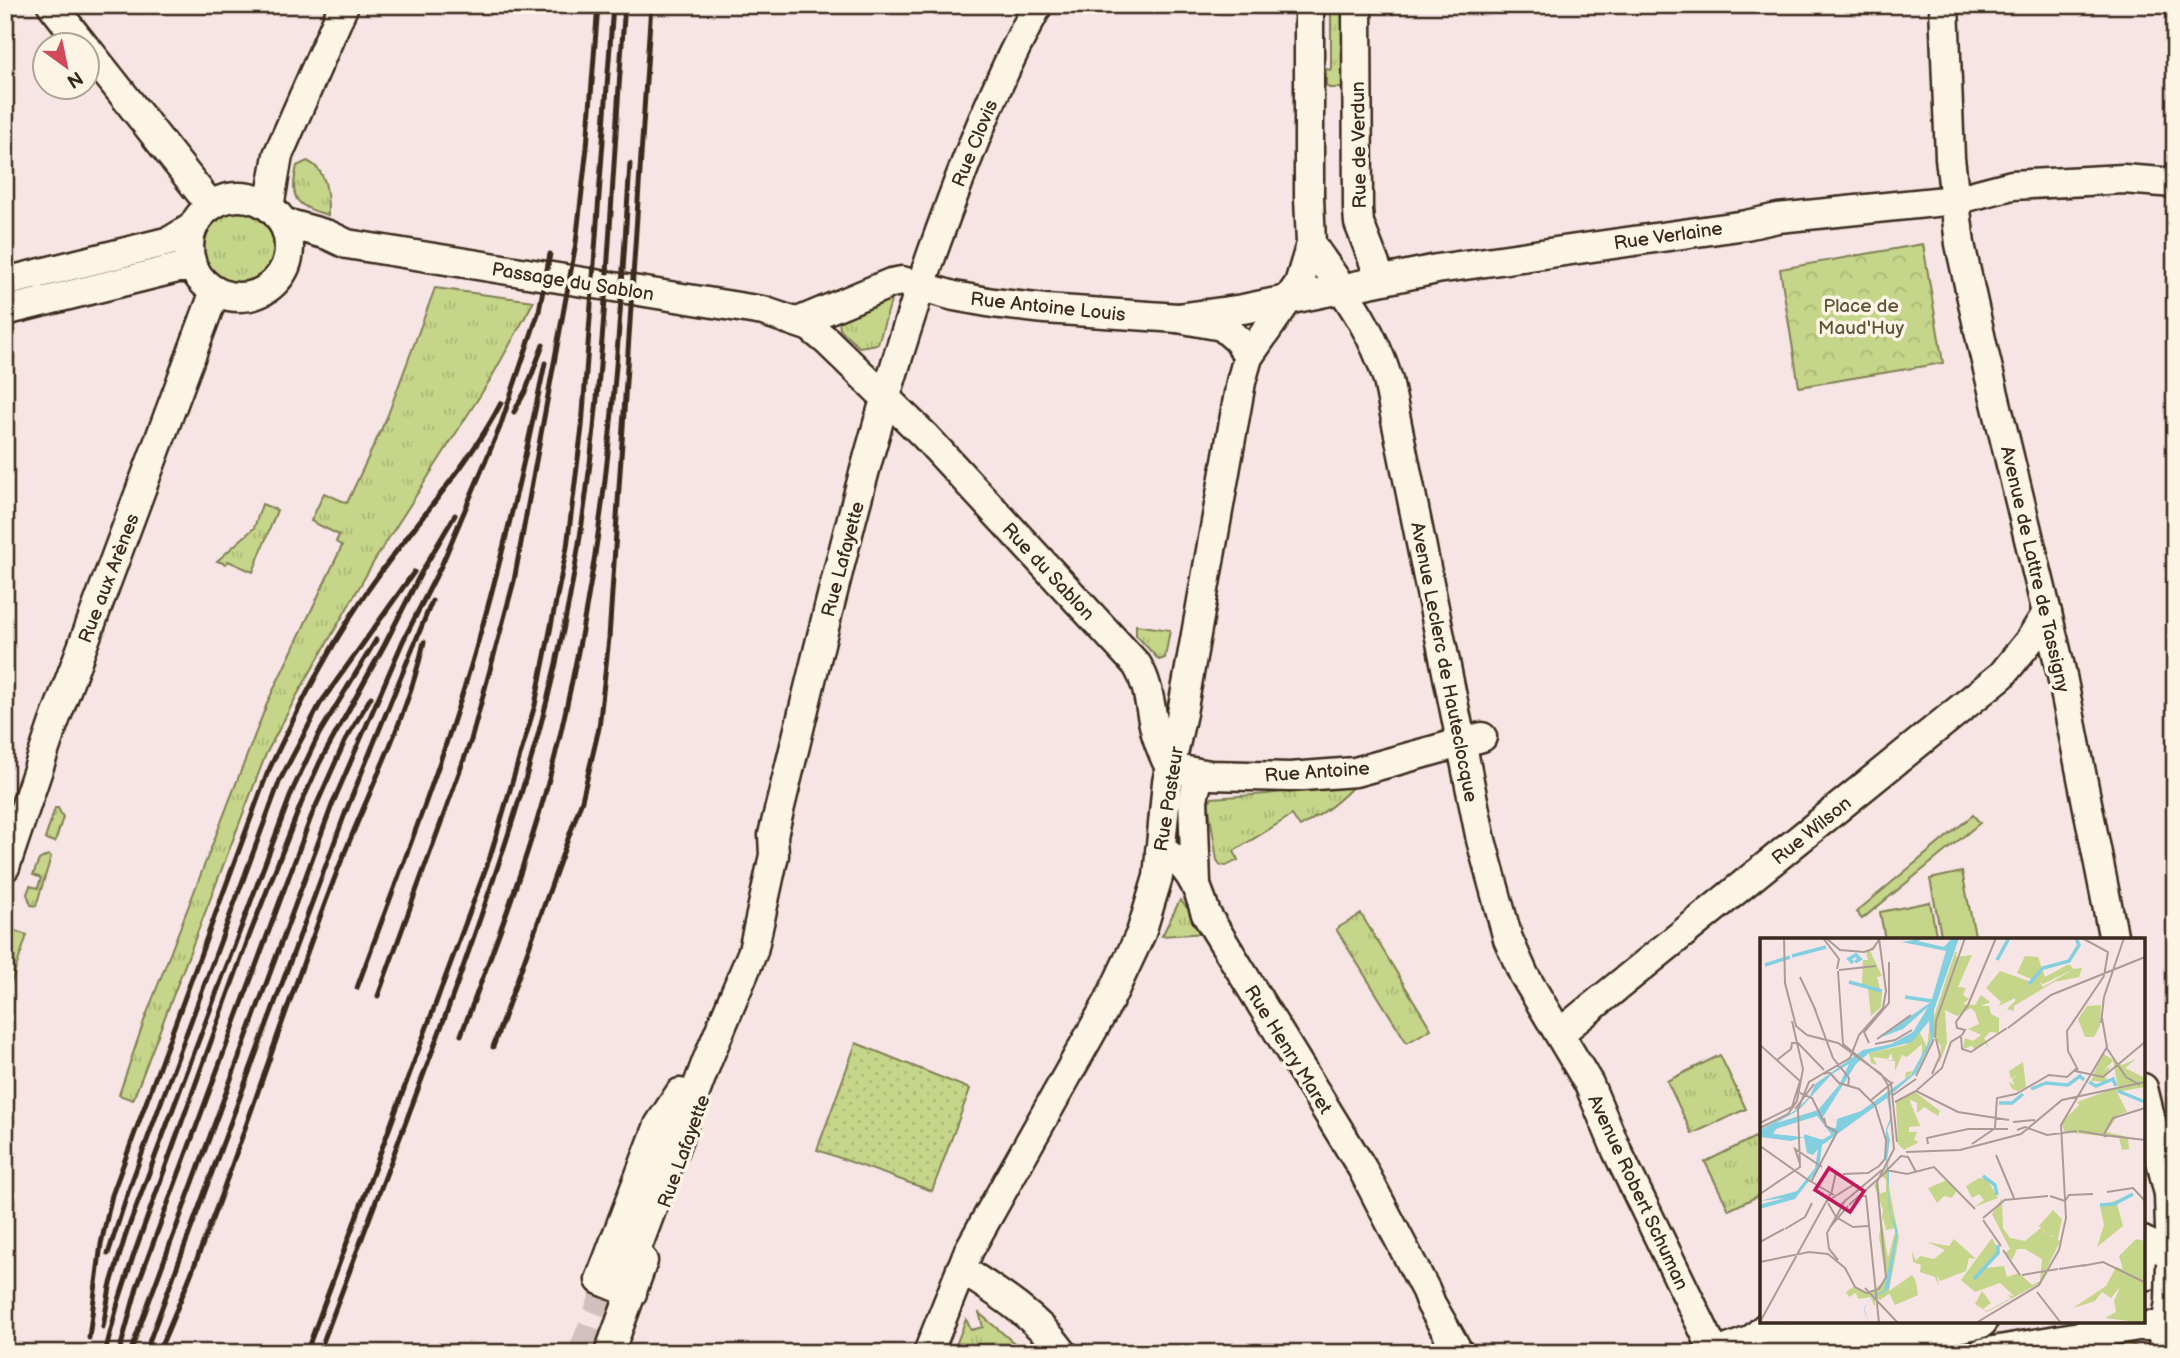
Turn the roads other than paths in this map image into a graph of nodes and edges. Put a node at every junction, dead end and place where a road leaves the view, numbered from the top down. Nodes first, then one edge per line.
1 (52, 5) edge
2 (344, 5) edge
3 (1038, 5) edge
4 (1309, 5) edge
5 (1357, 5) edge
6 (1944, 5) edge
7 (73, 32) edge
8 (102, 71) edge
9 (2175, 183) edge
10 (1955, 200) junction
11 (265, 209) junction
12 (202, 216) junction
13 (347, 244) junction
14 (1311, 244) junction
15 (286, 264) junction
16 (193, 268) junction
17 (1381, 280) junction
18 (5, 282) edge
19 (920, 286) junction
20 (215, 291) junction
21 (1347, 296) junction
22 (5, 311) edge
23 (1280, 311) junction
24 (1178, 317) junction
25 (798, 322) junction
26 (1222, 326) junction
27 (1248, 357) junction
28 (884, 399) junction
29 (2047, 613) junction
30 (1472, 741) junction
31 (1170, 768) junction
32 (1199, 775) junction
33 (1159, 864) junction
34 (5, 867) edge
35 (1196, 883) junction
36 (1206, 914) junction
37 (2114, 938) edge
38 (748, 942) junction
39 (1560, 1033) junction
40 (2145, 1096) edge
41 (2172, 1199) edge
42 (961, 1269) junction
43 (618, 1281) junction
44 (2163, 1286) edge
45 (2145, 1315) edge
46 (1770, 1323) edge
47 (1882, 1323) edge
48 (1972, 1323) edge
49 (2140, 1323) edge
50 (1735, 1348) edge
51 (1457, 1351) edge
52 (609, 1353) edge
53 (928, 1353) edge
54 (1063, 1353) edge
55 (1715, 1353) edge
56 (1830, 1353) edge
57 (1982, 1353) edge

1 - 7 main road
2 - 11 main road
3 - 19 main road, Rue Clovis
4 - 14 main road
5 - 17 main road, Rue de Verdun
6 - 10 main road, Avenue de Lattre de Tassigny
8 - 12 main road
9 - 10 main road, Rue Verlaine
10 - 17 main road, Rue Verlaine
10 - 29 main road, Avenue de Lattre de Tassigny
11 - 12 main road
11 - 13 main road, Passage du Sablon
11 - 15 main road
12 - 16 main road
12 - 18 main road
13 - 15 main road, Passage du Sablon
13 - 25 main road, Passage du Sablon
14 - 21 main road
14 - 23 main road
15 - 20 main road
16 - 20 main road
16 - 22 main road
17 - 21 main road
19 - 24 main road, Rue Antoine Louis
19 - 25 main road
19 - 28 main road, Rue Lafayette
20 - 34 main road, Rue aux Arènes
21 - 23 main road
21 - 30 main road, Avenue Leclerc de Hauteclocque
23 - 24 main road, Rue Antoine Louis
23 - 26 main road, Rue Antoine Louis
23 - 27 main road, Rue Pasteur
24 - 26 main road, Rue Antoine Louis
25 - 28 main road, Passage du Sablon
26 - 27 main road
27 - 31 main road, Rue Pasteur
28 - 31 main road, Rue du Sablon
28 - 38 main road, Rue Lafayette
29 - 37 main road, Avenue de Lattre de Tassigny
29 - 39 main road, Rue Wilson
30 - 32 main road, Rue Antoine
30 - 39 main road, Avenue Leclerc de Hauteclocque
31 - 32 main road, Rue Antoine
31 - 33 main road, Rue Pasteur
32 - 35 main road
33 - 35 main road, Rue Henry Maret
33 - 36 main road, Rue Henry Maret
33 - 42 main road, Rue Pasteur
35 - 36 main road, Rue Henry Maret
36 - 51 main road, Rue Henry Maret
38 - 43 main road, Rue Lafayette
38 - 43 main road, Rue Lafayette
39 - 55 main road, Avenue Robert Schuman
40 - 41 main road
41 - 44 main road
42 - 53 main road, Rue Pasteur
42 - 54 main road
43 - 52 main road
44 - 45 main road
46 - 50 main road
47 - 50 main road
48 - 56 main road
49 - 57 main road

